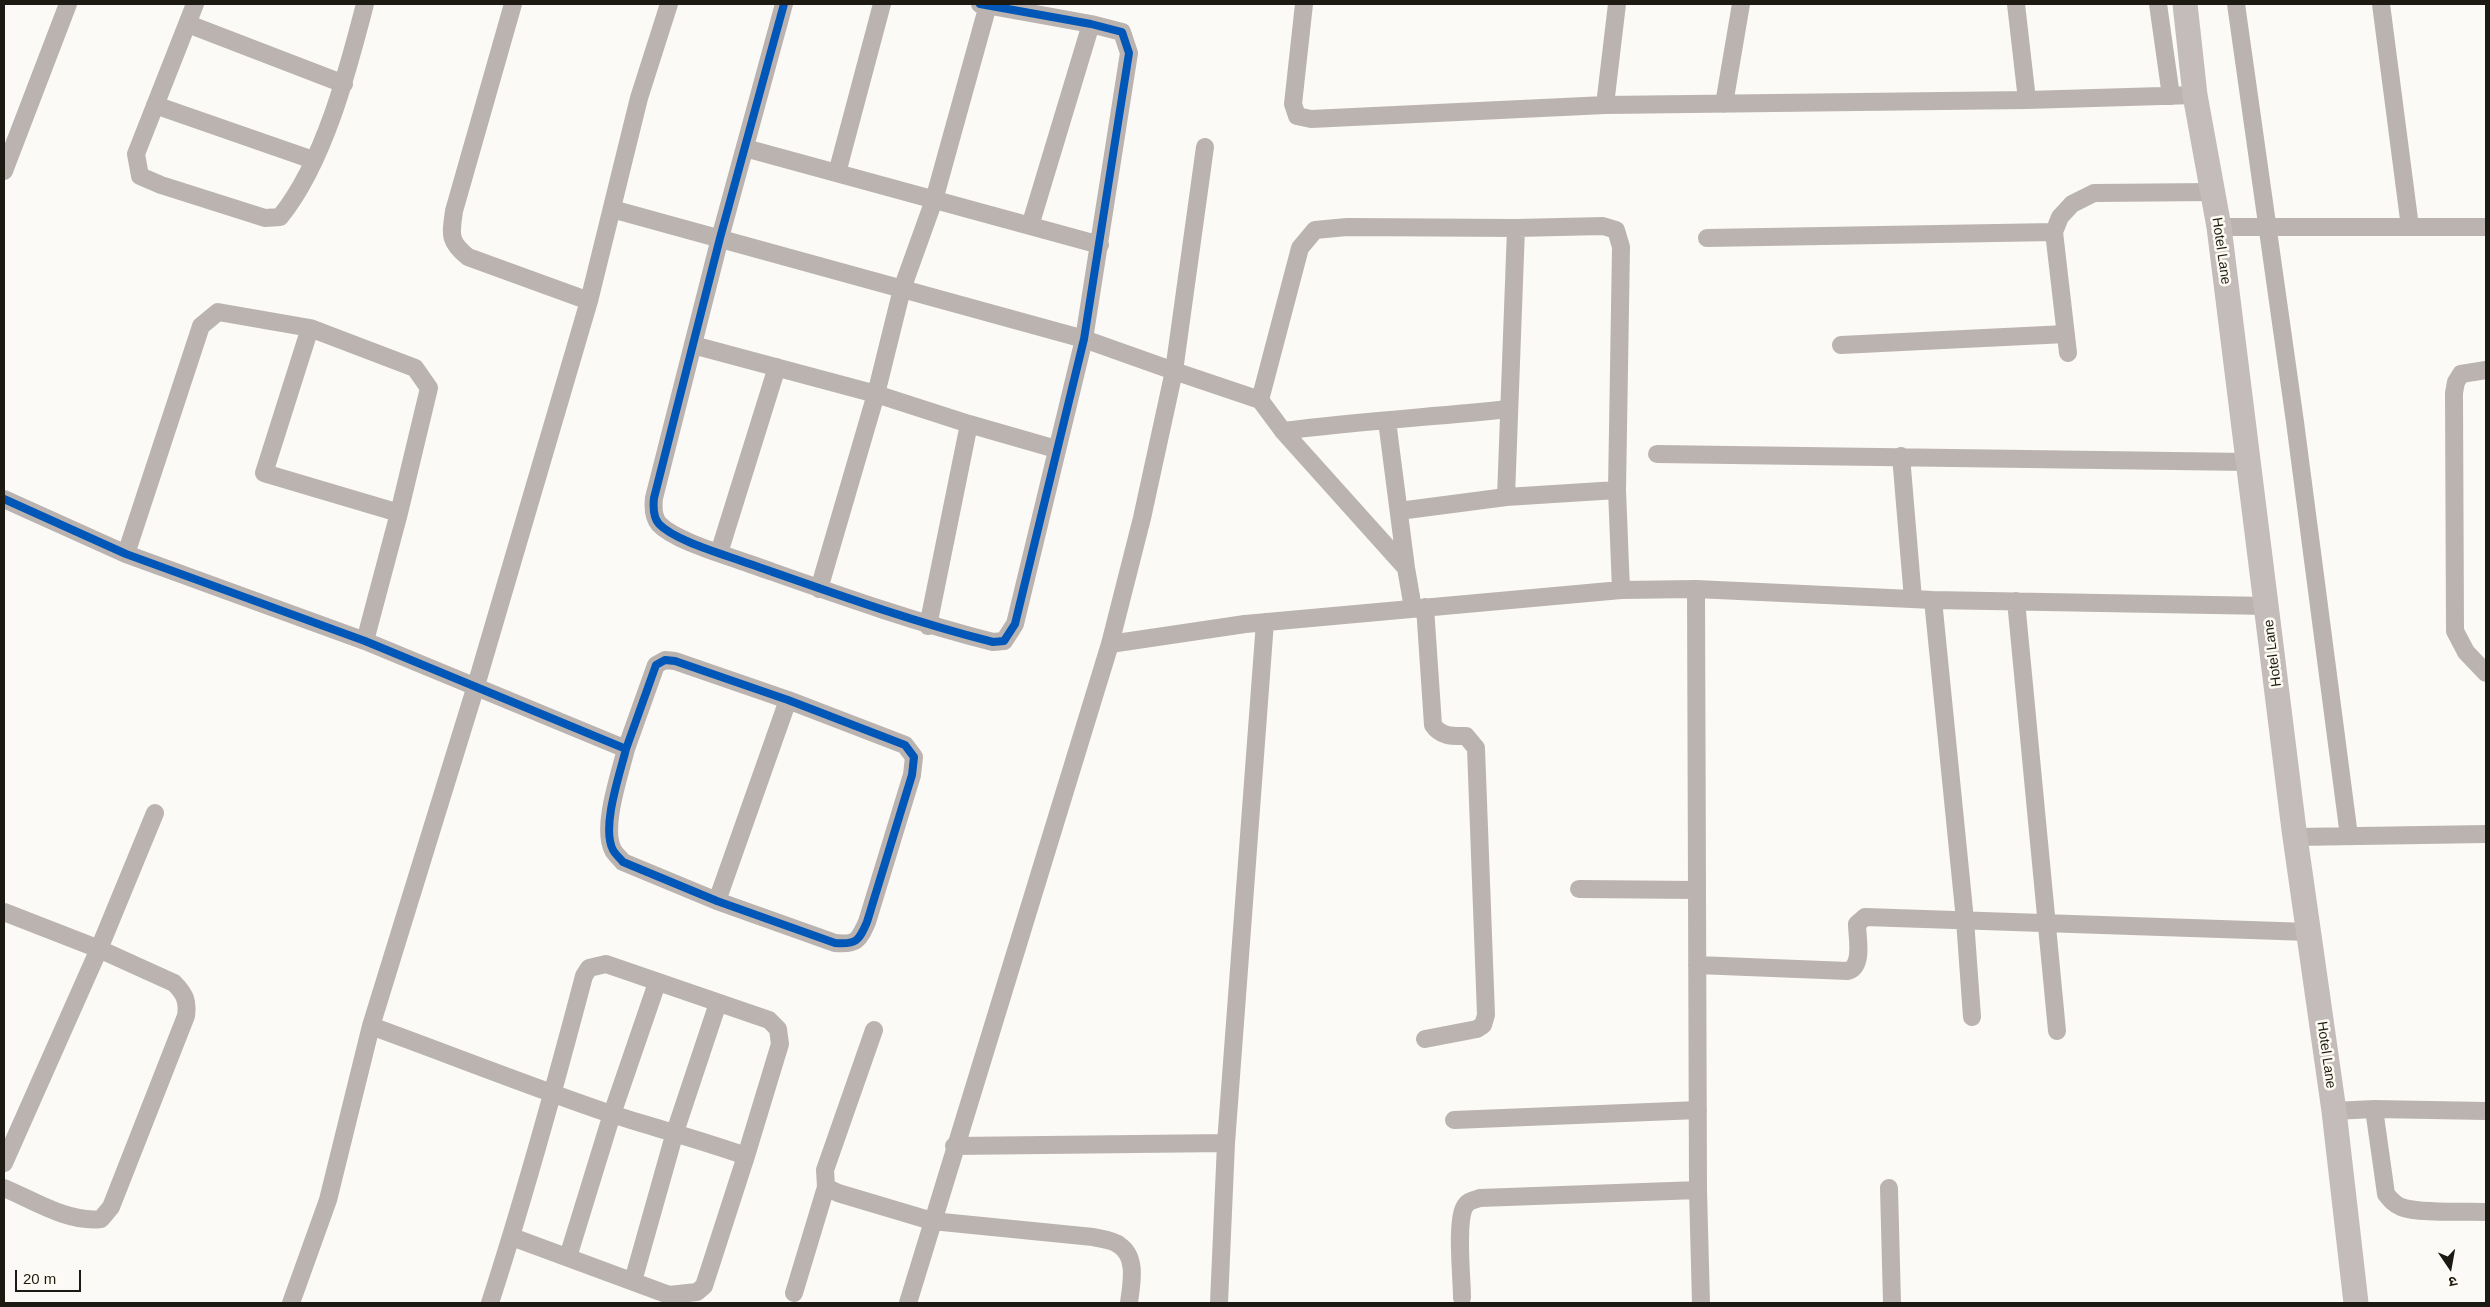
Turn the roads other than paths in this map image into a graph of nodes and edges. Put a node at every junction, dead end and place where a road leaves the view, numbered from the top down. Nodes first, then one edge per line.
1 (68, 4) edge
2 (195, 4) edge
3 (365, 4) edge
4 (513, 4) edge
5 (669, 4) edge
6 (784, 4) edge
7 (882, 4) edge
8 (984, 4) edge
9 (1304, 4) edge
10 (1617, 4) edge
11 (1741, 4) edge
12 (2016, 4) edge
13 (2158, 4) edge
14 (2185, 4) edge
15 (2236, 4) edge
16 (2381, 4) edge
17 (188, 24) junction
18 (1091, 24) junction
19 (344, 84) junction
20 (2183, 95) junction
21 (2027, 100) junction
22 (1724, 104) junction
23 (156, 105) junction
24 (1605, 105) junction
25 (1205, 147) dead end
26 (745, 148) junction
27 (313, 160) junction
28 (4, 171) edge
29 (837, 173) junction
30 (2212, 192) junction
31 (934, 200) junction
32 (612, 209) junction
33 (1030, 226) junction
34 (2264, 226) junction
35 (2227, 227) junction
36 (2410, 227) junction
37 (2486, 227) edge
38 (1516, 228) junction
39 (2054, 232) junction
40 (720, 238) junction
41 (1707, 238) dead end
42 (1100, 245) junction
43 (902, 289) junction
44 (588, 301) junction
45 (310, 328) junction
46 (2066, 334) junction
47 (1084, 339) junction
48 (693, 345) junction
49 (1841, 345) dead end
50 (2068, 352) dead end
51 (777, 367) junction
52 (2486, 370) edge
53 (1174, 371) junction
54 (876, 394) junction
55 (1260, 400) junction
56 (1509, 409) junction
57 (1387, 421) junction
58 (969, 424) junction
59 (1283, 431) junction
60 (1056, 449) junction
61 (1657, 454) dead end
62 (1901, 456) junction
63 (2248, 462) junction
64 (1617, 490) junction
65 (1506, 497) junction
66 (4, 499) edge
67 (1398, 511) junction
68 (400, 513) junction
69 (719, 553) junction
70 (126, 554) junction
71 (1406, 568) junction
72 (819, 588) junction
73 (1696, 589) junction
74 (1621, 590) junction
75 (1913, 599) junction
76 (1933, 600) junction
77 (2016, 601) junction
78 (2268, 606) junction
79 (1419, 607) junction
80 (1266, 622) junction
81 (928, 626) junction
82 (365, 641) junction
83 (1110, 644) junction
84 (2486, 673) edge
85 (475, 688) junction
86 (788, 700) junction
87 (626, 749) junction
88 (155, 813) dead end
89 (2486, 834) edge
90 (2340, 836) junction
91 (2304, 837) junction
92 (1579, 889) dead end
93 (1697, 890) junction
94 (717, 901) junction
95 (4, 912) edge
96 (1965, 920) junction
97 (2046, 922) junction
98 (2309, 932) junction
99 (99, 949) junction
100 (1697, 965) junction
101 (657, 983) junction
102 (718, 1003) junction
103 (1972, 1017) dead end
104 (372, 1026) junction
105 (874, 1030) dead end
106 (2057, 1031) dead end
107 (1425, 1039) dead end
108 (553, 1093) junction
109 (1698, 1110) junction
110 (2354, 1110) junction
111 (2486, 1111) edge
112 (612, 1114) junction
113 (1454, 1120) dead end
114 (675, 1132) junction
115 (1226, 1143) junction
116 (954, 1146) junction
117 (746, 1156) junction
118 (4, 1163) edge
119 (826, 1187) junction
120 (4, 1188) edge
121 (1889, 1188) dead end
122 (1698, 1190) junction
123 (2486, 1212) edge
124 (932, 1221) junction
125 (512, 1237) junction
126 (568, 1257) junction
127 (633, 1281) junction
128 (794, 1293) dead end
129 (1462, 1298) dead end
130 (291, 1303) edge
131 (490, 1303) edge
132 (908, 1303) edge
133 (1130, 1303) edge
134 (1220, 1303) edge
135 (1701, 1303) edge
136 (1892, 1303) edge
137 (2356, 1303) edge

1 - 28 street
2 - 17 street
3 - 19 street
4 - 44 street
5 - 32 street
6 - 26 street
7 - 29 street
8 - 18 street
8 - 31 street
9 - 24 street
10 - 24 street
11 - 22 street
12 - 21 street
13 - 20 street
14 - 20 street, Hotel Lane
15 - 34 street
16 - 36 street
17 - 19 street
17 - 23 street
18 - 33 street
18 - 42 street
19 - 27 street
20 - 21 street
20 - 30 street, Hotel Lane
21 - 22 street
22 - 24 street
23 - 27 street
23 - 27 street
25 - 53 street
26 - 29 street
26 - 40 street
29 - 31 street
30 - 35 street, Hotel Lane
30 - 39 street
31 - 33 street
31 - 43 street
32 - 40 street
32 - 44 street
33 - 42 street
34 - 35 street
34 - 36 street
34 - 90 street
35 - 63 street, Hotel Lane
36 - 37 street
38 - 55 street
38 - 56 street
38 - 64 street
39 - 41 street
39 - 46 street
40 - 43 street
40 - 48 street
42 - 47 street
43 - 47 street
43 - 54 street
44 - 85 street
45 - 68 street
45 - 68 street
45 - 70 street
46 - 49 street
46 - 50 street
47 - 53 street
47 - 60 street
48 - 51 street
48 - 69 street
51 - 54 street
51 - 69 street
52 - 84 street
53 - 55 street
53 - 83 street
54 - 58 street
54 - 72 street
55 - 59 street
56 - 57 street
56 - 65 street
57 - 59 street
57 - 67 street
58 - 60 street
58 - 81 street
59 - 71 street
60 - 81 street
61 - 62 street
62 - 63 street
62 - 75 street
63 - 78 street, Hotel Lane
64 - 65 street
64 - 74 street
65 - 67 street
66 - 70 street
67 - 71 street
68 - 82 street
69 - 72 street
70 - 82 street
71 - 79 street
72 - 81 street
73 - 74 street
73 - 75 street
73 - 93 street
74 - 79 street
75 - 76 street
76 - 77 street
76 - 96 street
77 - 78 street
77 - 97 street
78 - 91 street, Hotel Lane
79 - 80 street
79 - 107 street
80 - 83 street
80 - 115 street
82 - 85 street
83 - 116 street
85 - 87 street
85 - 104 street
86 - 87 street
86 - 94 street
86 - 94 street
87 - 94 street
88 - 99 street
89 - 90 street
90 - 91 street
91 - 98 street, Hotel Lane
92 - 93 street
93 - 100 street
95 - 99 street
96 - 97 street
96 - 100 street
96 - 103 street
97 - 98 street
97 - 106 street
98 - 110 street, Hotel Lane
99 - 118 street
99 - 120 street
100 - 109 street
101 - 102 street
101 - 108 street
101 - 112 street
102 - 114 street
102 - 117 street
104 - 108 street
104 - 130 street
105 - 119 street
108 - 112 street
108 - 125 street
109 - 113 street
109 - 122 street
110 - 111 street
110 - 123 street
110 - 137 street, Hotel Lane
112 - 114 street
112 - 126 street
114 - 117 street
114 - 127 street
115 - 116 street
115 - 134 street
116 - 124 street
117 - 127 street
119 - 124 street
119 - 128 street
121 - 136 street
122 - 129 street
122 - 135 street
124 - 132 street
124 - 133 street
125 - 126 street
125 - 131 street
126 - 127 street

